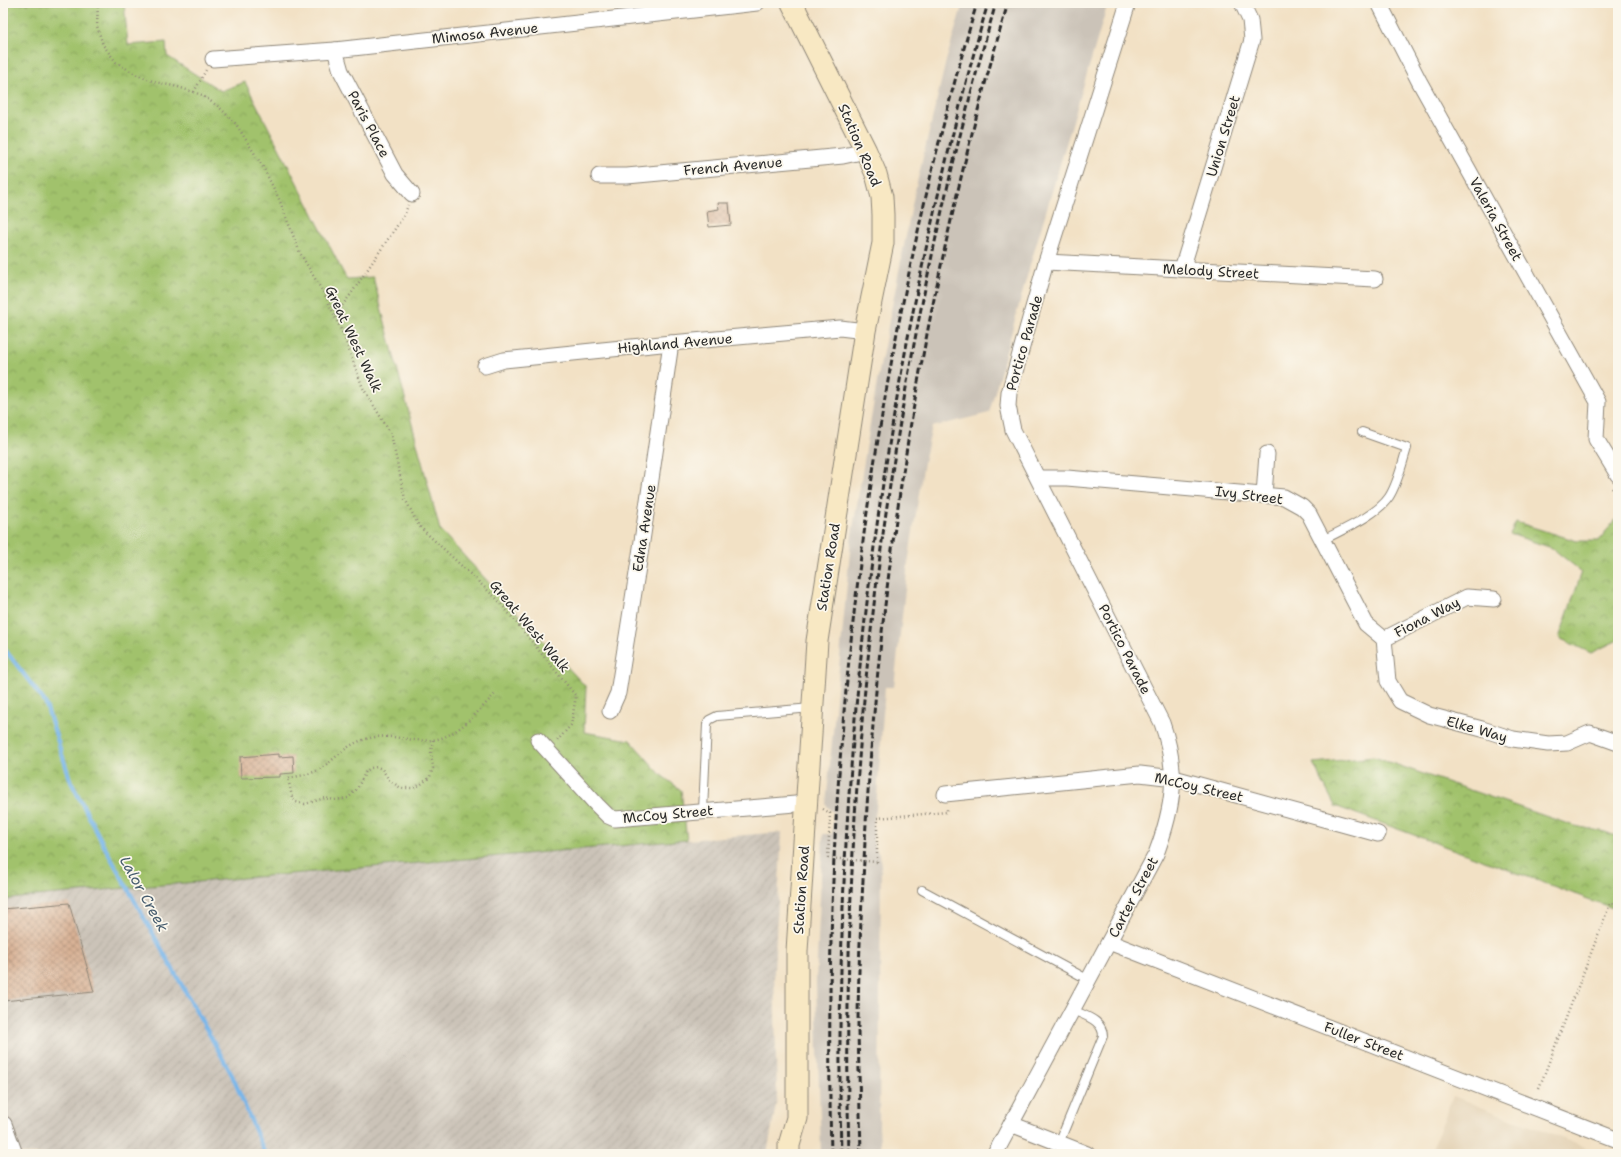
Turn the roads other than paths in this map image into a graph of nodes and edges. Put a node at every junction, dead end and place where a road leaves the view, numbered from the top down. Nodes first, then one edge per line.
1 (757, 3) edge
2 (1128, 3) edge
3 (1242, 3) edge
4 (1379, 3) edge
5 (797, 5) edge
6 (335, 50) junction
7 (213, 60) road end
8 (866, 151) junction
9 (599, 176) dead end
10 (412, 194) road end
11 (1046, 262) junction
12 (1182, 269) junction
13 (1375, 279) dead end
14 (865, 331) junction
15 (671, 343) junction
16 (485, 366) dead end
17 (1362, 432) dead end
18 (1267, 454) dead end
19 (1613, 458) edge
20 (1618, 475) edge
21 (1038, 478) junction
22 (1264, 495) junction
23 (1323, 540) junction
24 (1494, 599) dead end
25 (1384, 639) junction
26 (812, 708) junction
27 (610, 711) dead end
28 (538, 740) dead end
29 (1618, 744) edge
30 (1174, 778) junction
31 (945, 794) road end
32 (807, 803) junction
33 (703, 811) junction
34 (1378, 834) dead end
35 (922, 890) dead end
36 (1109, 942) junction
37 (1089, 980) junction
38 (1074, 1010) junction
39 (4, 1124) edge
40 (1011, 1124) junction
41 (1618, 1140) edge
42 (1059, 1143) junction
43 (15, 1154) edge
44 (789, 1154) edge
45 (995, 1154) edge
46 (1087, 1154) edge

1 - 6 street, Mimosa Avenue
2 - 11 street, Portico Parade
3 - 12 street, Union Street
4 - 19 street, Valeria Street
5 - 8 main road, Station Road
6 - 7 street, Mimosa Avenue
6 - 10 street, Paris Place
8 - 9 street, French Avenue
8 - 14 main road, Station Road
11 - 12 street, Melody Street
11 - 21 street, Portico Parade
12 - 13 street, Melody Street
14 - 15 street, Highland Avenue
14 - 26 main road, Station Road
15 - 16 street, Highland Avenue
15 - 27 street, Edna Avenue
17 - 23 lane
18 - 22 street
19 - 20 street
21 - 22 street, Ivy Street
21 - 30 street, Portico Parade
22 - 23 street, Ivy Street
23 - 25 street, Ivy Street
24 - 25 street, Fiona Way
25 - 29 street, Elke Way
26 - 32 main road, Station Road
26 - 33 lane
28 - 33 street, McCoy Street
30 - 31 street, McCoy Street
30 - 34 street, McCoy Street
30 - 36 street, Carter Street
32 - 33 street, McCoy Street
32 - 44 main road, Station Road
35 - 37 lane
36 - 37 street, Carter Street
36 - 41 street, Fuller Street
37 - 38 street, Carter Street
38 - 40 street, Carter Street
38 - 42 lane
39 - 43 street
40 - 42 street
40 - 45 street, Carter Street
42 - 46 street

